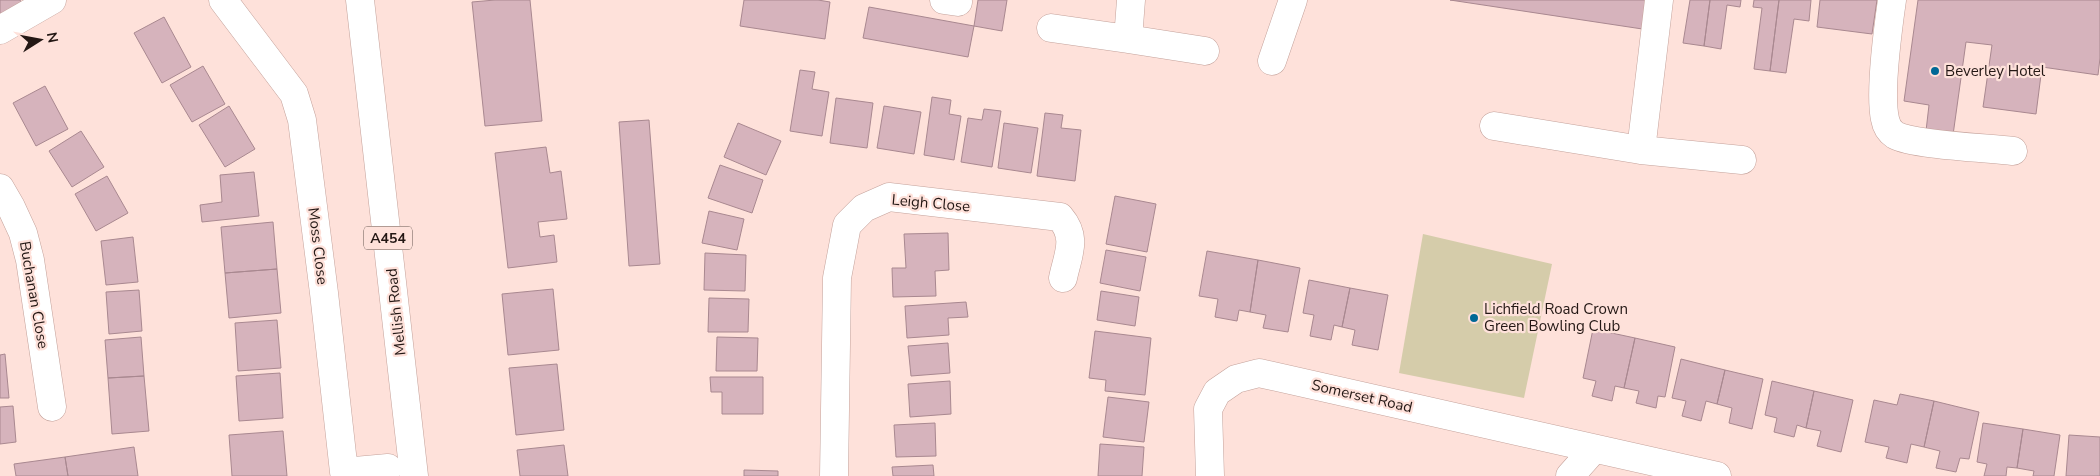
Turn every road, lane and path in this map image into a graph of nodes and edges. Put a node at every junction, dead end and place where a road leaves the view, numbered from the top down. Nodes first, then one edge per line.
1 (52, 0) edge
2 (224, 0) edge
3 (360, 0) edge
4 (1131, 0) edge
5 (1293, 0) edge
6 (1660, 0) edge
7 (1892, 0) edge
8 (1051, 28) dead end
9 (0, 30) edge
10 (1128, 38) junction
11 (1205, 51) dead end
12 (1272, 60) dead end
13 (1494, 126) dead end
14 (1641, 150) junction
15 (2013, 151) dead end
16 (1742, 160) dead end
17 (0, 188) edge
18 (1063, 278) dead end
19 (52, 407) dead end
20 (1594, 449) junction
21 (388, 468) dead end
22 (414, 476) edge
23 (834, 476) edge
24 (1210, 476) edge
25 (1570, 476) edge
26 (1717, 476) edge

1 - 9 street
2 - 21 street, Moss Close
3 - 22 street, Mellish Road / A454
4 - 10 street
5 - 12 street
6 - 14 street
7 - 15 street
8 - 10 street
10 - 11 street
13 - 14 street
14 - 16 street
17 - 19 street, Buchanan Close
18 - 23 street, Leigh Close
20 - 24 street, Somerset Road
20 - 25 street
20 - 26 street, Somerset Road

